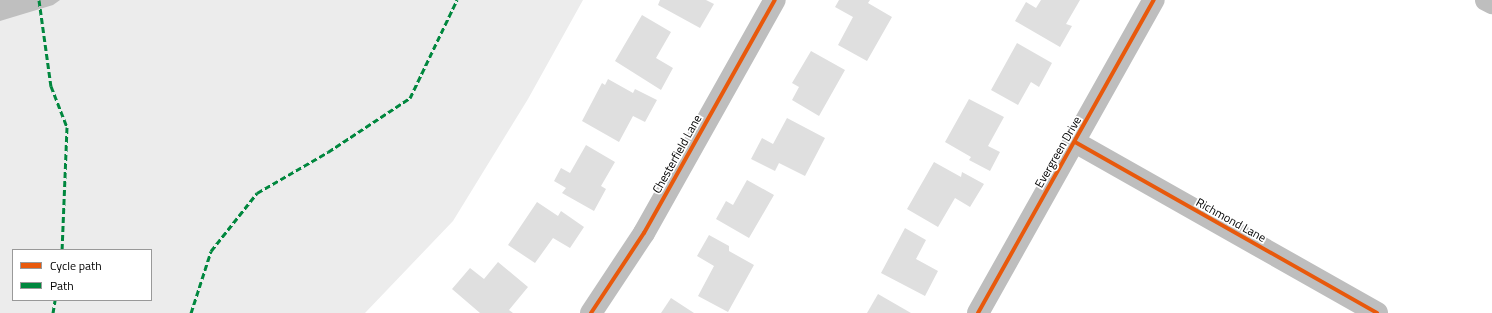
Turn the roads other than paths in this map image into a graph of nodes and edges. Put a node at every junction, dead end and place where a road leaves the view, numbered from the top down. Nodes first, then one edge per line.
1 (775, 0) edge
2 (1154, 0) edge
3 (1486, 0) edge
4 (1492, 3) edge
5 (1075, 142) junction
6 (591, 313) edge
7 (978, 313) edge
8 (1377, 313) edge

1 - 6 street, Chesterfield Lane
2 - 5 street, Evergreen Drive
3 - 4 street
5 - 7 street, Evergreen Drive
5 - 8 street, Richmond Lane

